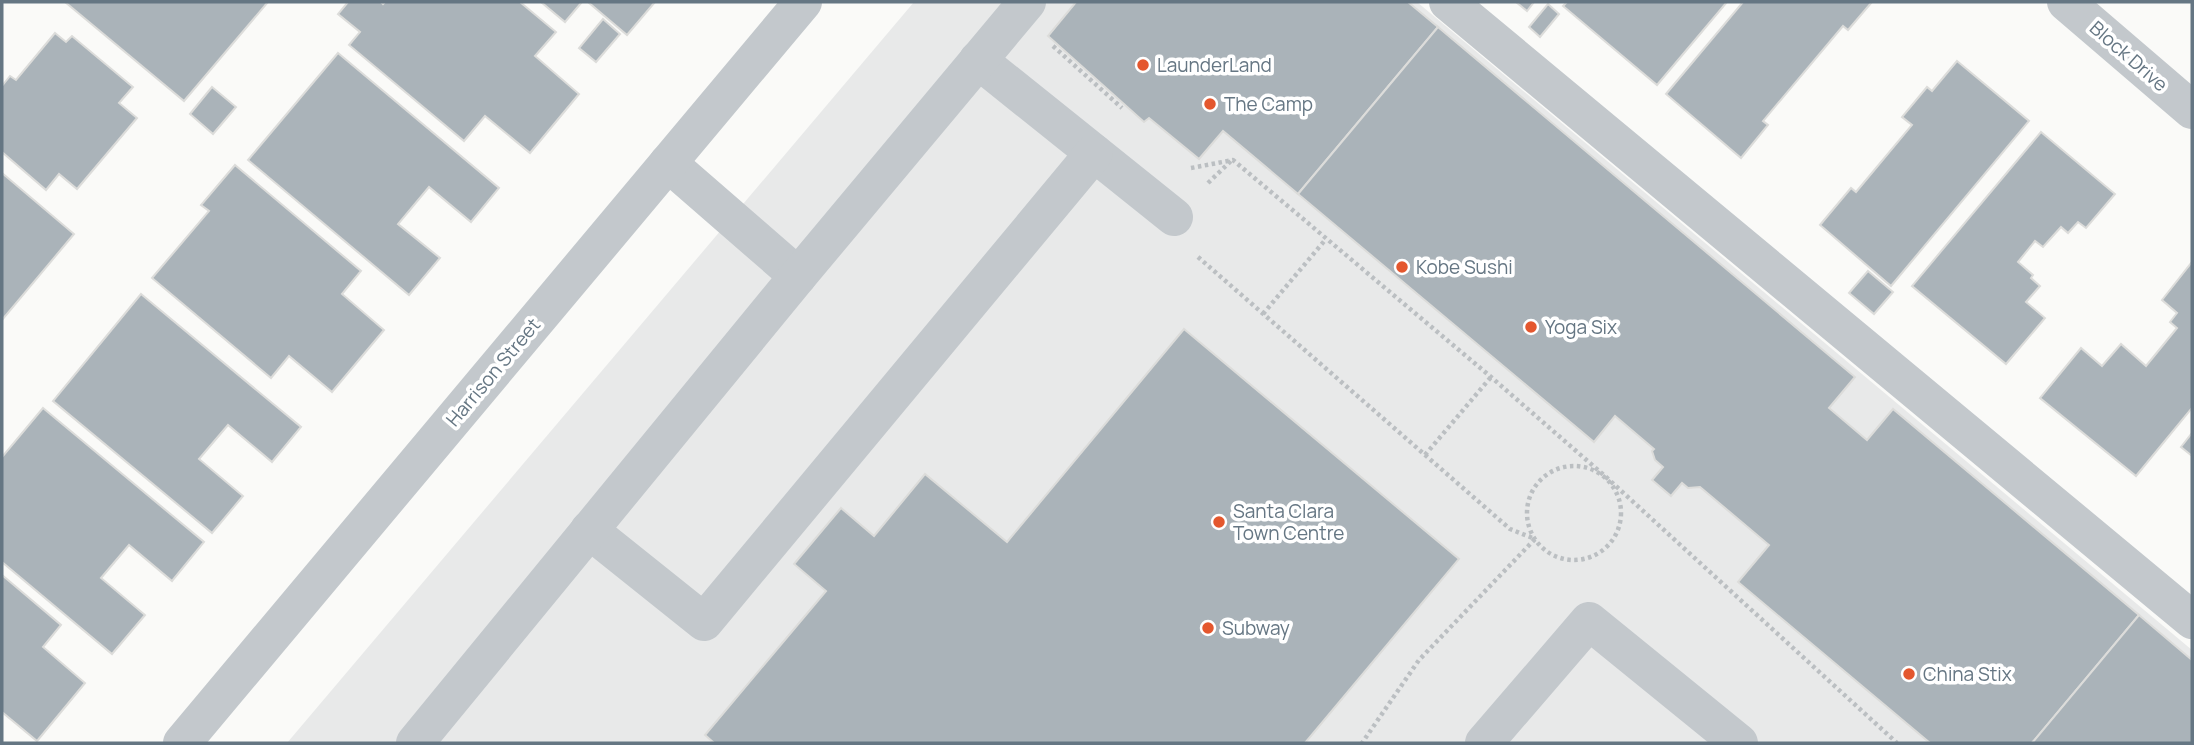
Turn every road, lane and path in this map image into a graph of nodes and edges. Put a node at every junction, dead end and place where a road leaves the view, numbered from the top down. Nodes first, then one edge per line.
1 (803, 2) edge
2 (1027, 2) edge
3 (1448, 2) edge
4 (2066, 2) edge
5 (1051, 44) dead end
6 (978, 60) junction
7 (2192, 110) edge
8 (1130, 115) dead end
9 (1094, 153) junction
10 (668, 163) junction
11 (1189, 168) dead end
12 (1174, 217) joint
13 (1326, 239) junction
14 (798, 276) junction
15 (1263, 314) junction
16 (1491, 377) junction
17 (1425, 456) junction
18 (1606, 477) junction
19 (589, 530) junction
20 (1535, 539) junction
21 (2192, 621) edge
22 (182, 743) edge
23 (415, 743) edge
24 (1362, 743) edge
25 (1484, 743) edge
26 (1739, 743) edge
27 (1897, 743) edge

1 - 10 street, Harrison Street
2 - 6 street
3 - 21 street
4 - 7 street, Block Drive
5 - 8 path
6 - 9 street
6 - 14 street
9 - 12 street
9 - 19 street
10 - 14 street
10 - 22 street, Harrison Street
11 - 13 path
12 - 15 path
13 - 15 path
13 - 16 path
14 - 19 street
15 - 17 path
16 - 17 path
16 - 18 path
17 - 20 path
18 - 20 path
18 - 20 path
18 - 27 path
19 - 23 street
20 - 24 path
25 - 26 street

